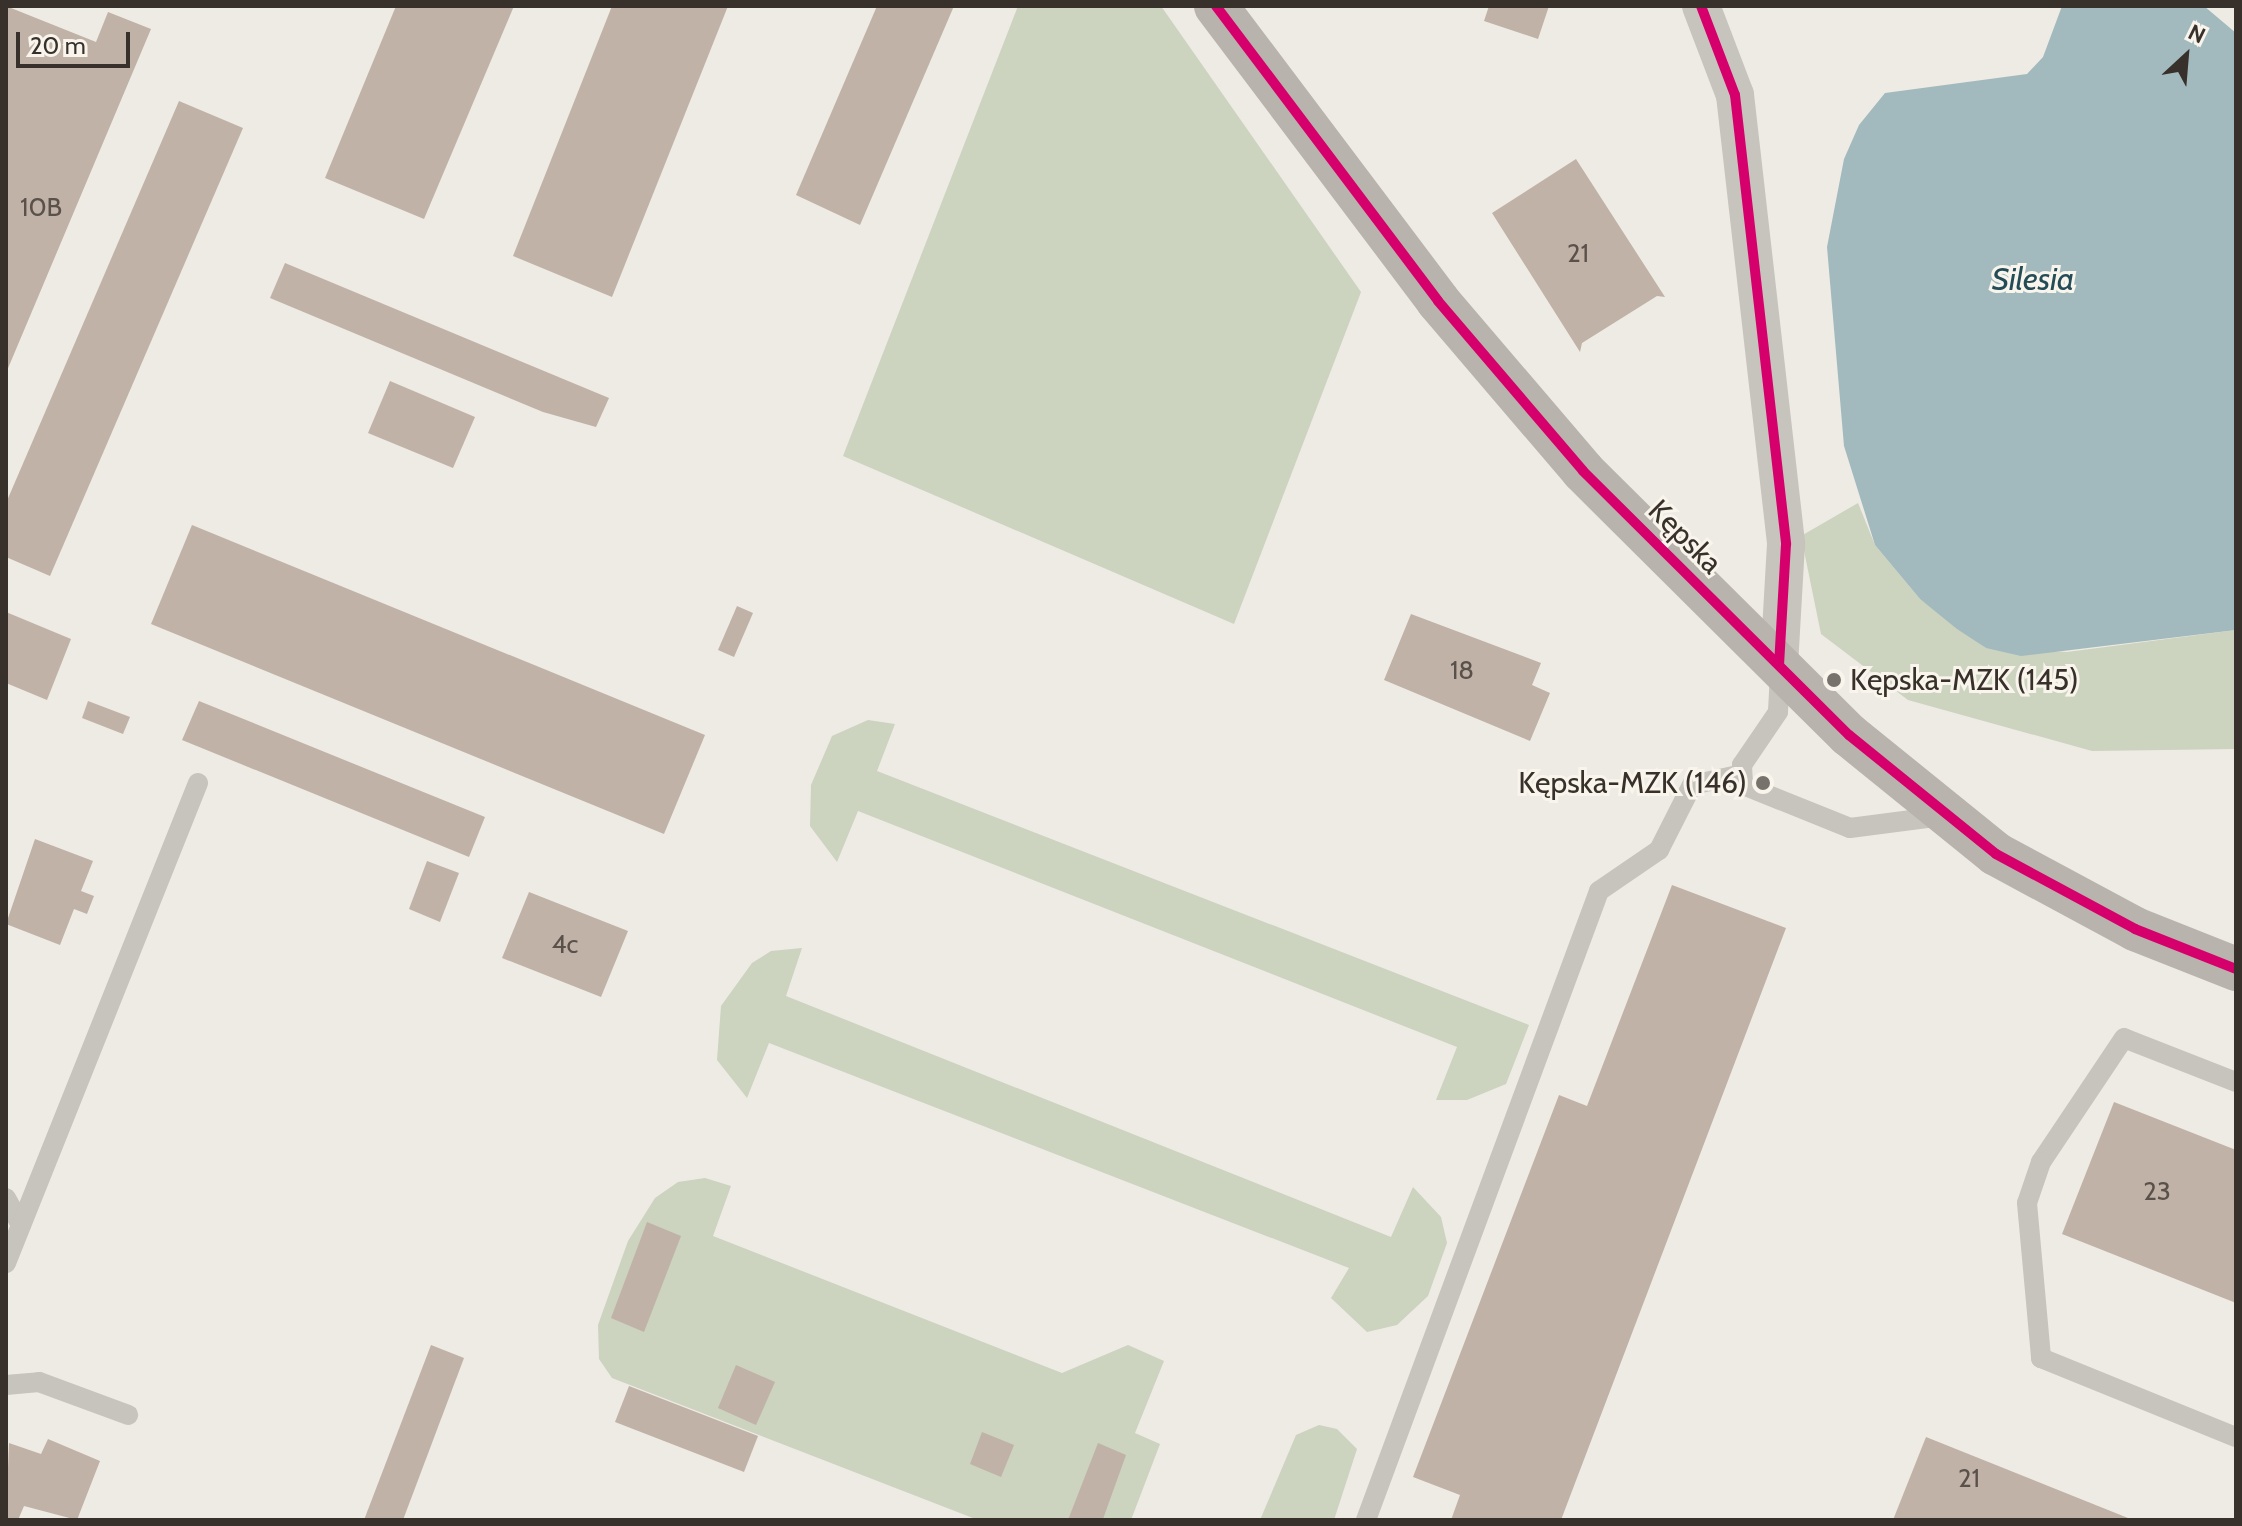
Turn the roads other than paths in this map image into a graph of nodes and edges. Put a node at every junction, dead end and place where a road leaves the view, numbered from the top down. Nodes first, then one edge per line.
1 (1216, 6) edge
2 (1701, 6) edge
3 (1779, 665) junction
4 (1738, 775) junction
5 (198, 783) dead end
6 (1943, 816) junction
7 (2236, 969) edge
8 (2236, 1082) edge
9 (6, 1198) edge
10 (21, 1225) junction
11 (6, 1263) edge
12 (6, 1385) edge
13 (128, 1415) dead end
14 (2236, 1437) edge
15 (1366, 1520) edge

1 - 3 street, Kępska
2 - 3 street
3 - 4 lane
3 - 6 street, Kępska
4 - 6 lane
4 - 15 lane
5 - 10 lane
6 - 7 street, Kępska
8 - 14 lane
9 - 10 lane
10 - 11 lane
12 - 13 lane

